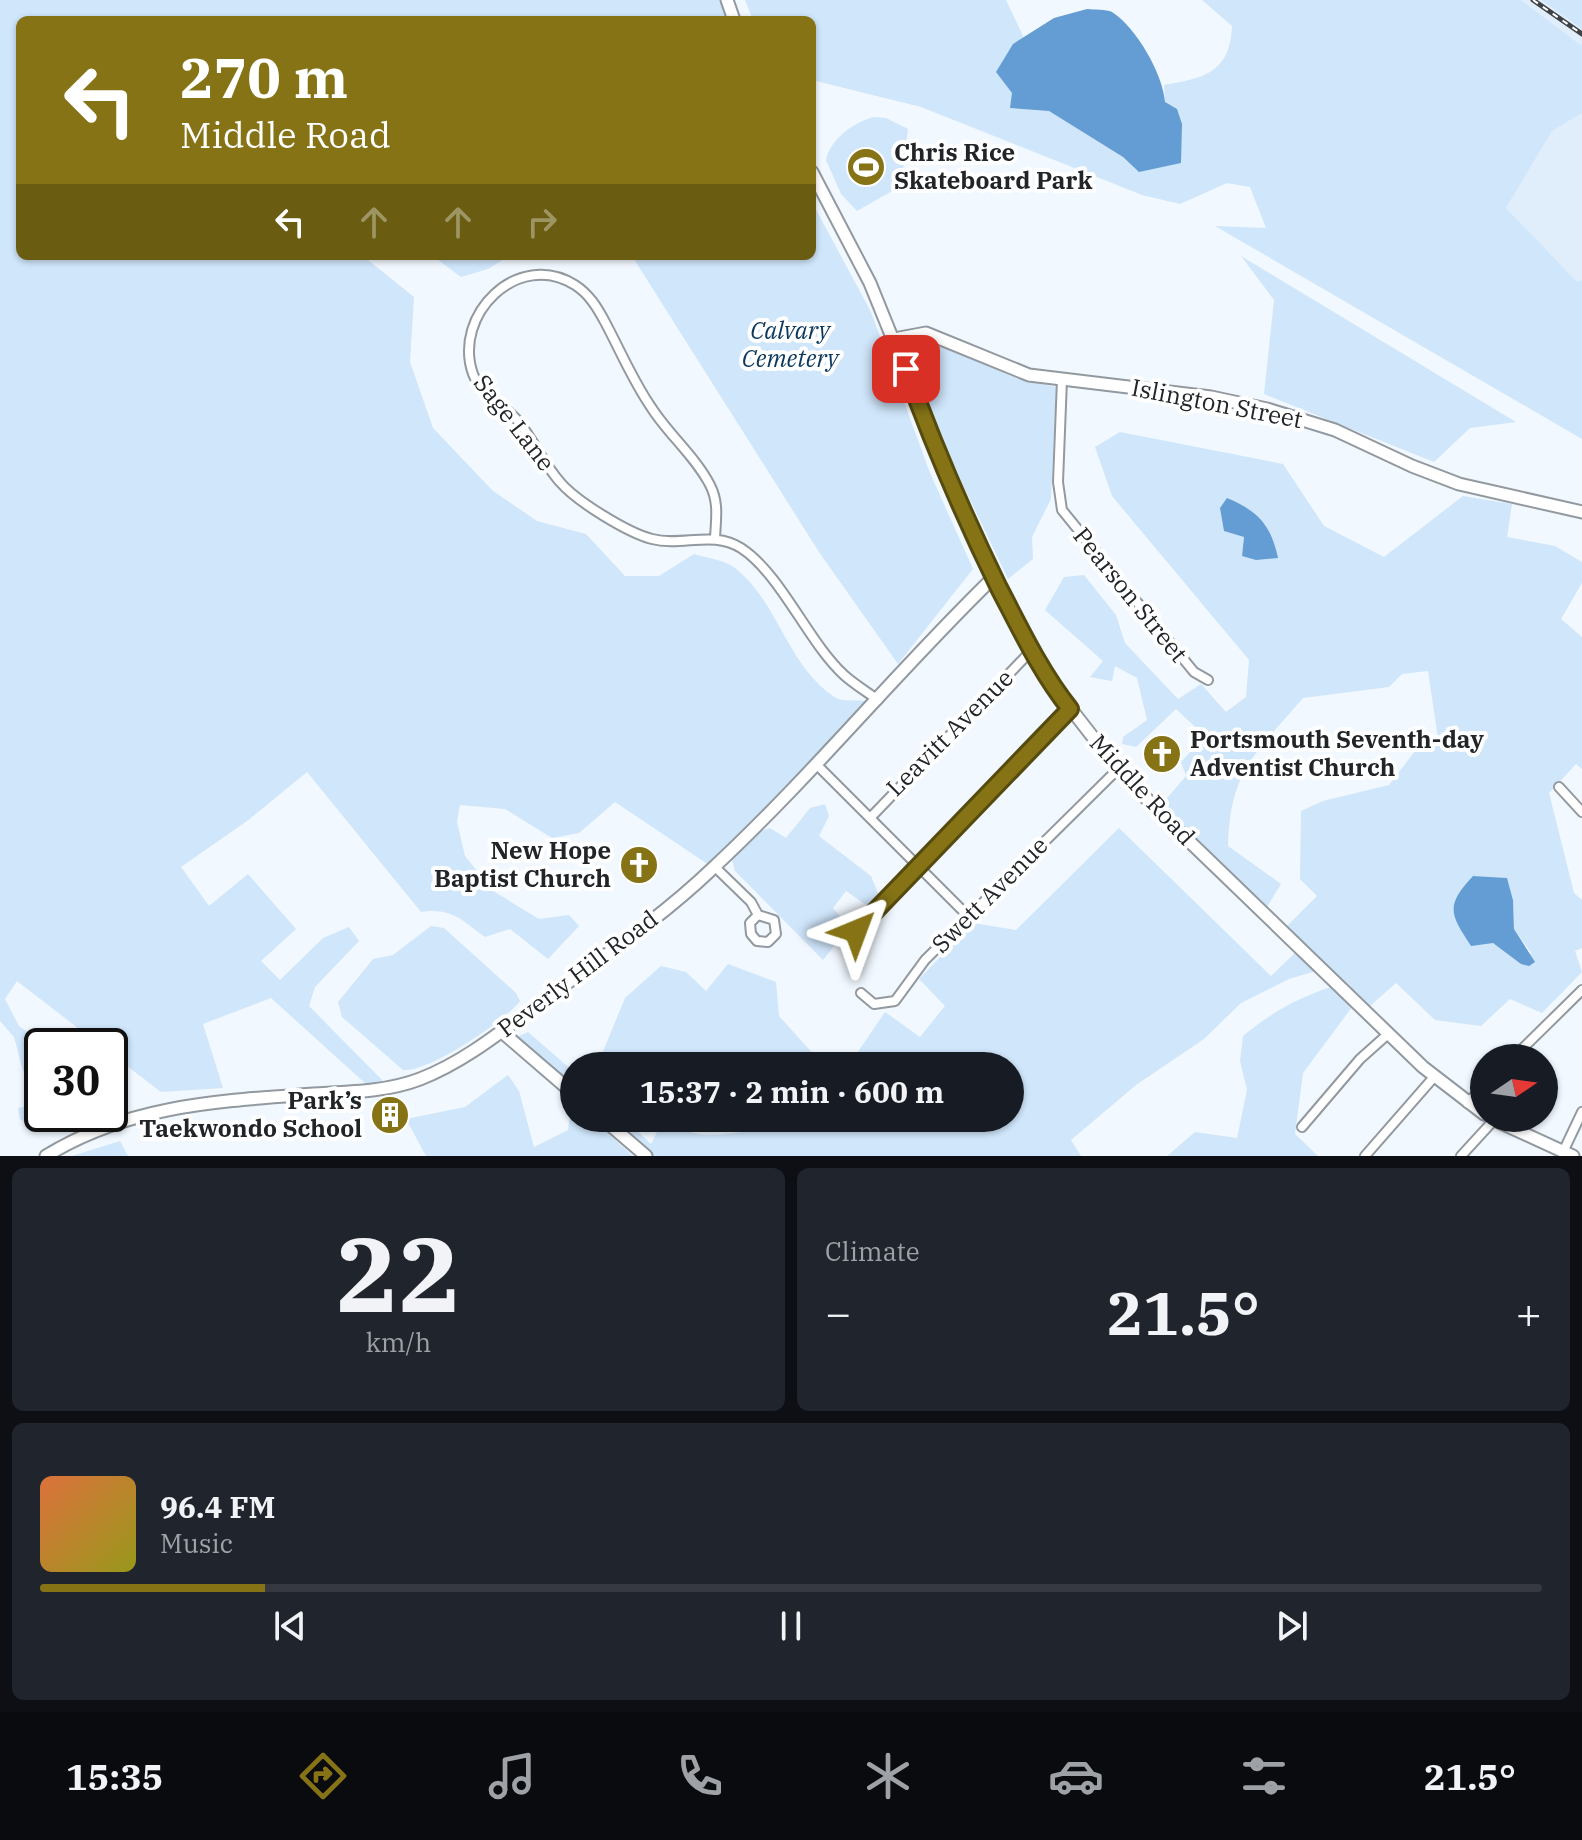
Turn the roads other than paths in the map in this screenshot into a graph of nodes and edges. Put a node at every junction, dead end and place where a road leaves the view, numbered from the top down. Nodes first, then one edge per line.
1 (816, 180) edge
2 (894, 339) junction
3 (1062, 379) junction
4 (1582, 512) edge
5 (715, 538) junction
6 (994, 577) junction
7 (1031, 651) junction
8 (1208, 680) dead end
9 (878, 700) junction
10 (1070, 709) junction
11 (817, 765) junction
12 (1119, 768) junction
13 (1559, 787) dead end
14 (1582, 812) edge
15 (871, 817) junction
16 (920, 865) junction
17 (715, 867) junction
18 (758, 915) dead end
19 (969, 917) junction
20 (856, 931) dead end
21 (1582, 990) edge
22 (861, 993) dead end
23 (502, 1032) junction
24 (1388, 1034) junction
25 (1527, 1044) edge
26 (1434, 1077) junction
27 (560, 1082) edge
28 (1470, 1100) edge
29 (1467, 1103) junction
30 (1470, 1105) edge
31 (1582, 1112) edge
32 (1302, 1127) dead end
33 (618, 1132) edge
34 (1478, 1132) edge
35 (1521, 1132) edge
36 (1568, 1154) edge
37 (46, 1156) edge
38 (646, 1156) edge
39 (1365, 1156) edge
40 (1461, 1156) edge

1 - 2 street, Middle Road
2 - 3 street, Islington Street
2 - 6 street, Middle Road
3 - 4 street, Islington Street
3 - 8 street, Pearson Street
5 - 5 street, Sage Lane
5 - 9 street
6 - 7 street, Middle Road
6 - 9 street, Peverly Hill Road
7 - 10 street, Middle Road
7 - 15 street, Leavitt Avenue
9 - 11 street, Peverly Hill Road
10 - 12 street, Middle Road
10 - 16 street
11 - 15 street
11 - 17 street, Peverly Hill Road
12 - 19 street, Swett Avenue
12 - 24 street, Middle Road
13 - 14 street
15 - 16 street
16 - 19 street
16 - 20 street
17 - 18 street
17 - 23 street, Peverly Hill Road
19 - 22 street, Swett Avenue
21 - 25 street
23 - 27 street
23 - 37 street, Peverly Hill Road
24 - 26 street, Middle Road
24 - 32 street
26 - 29 street, Middle Road
26 - 39 street
28 - 29 street
29 - 30 street, Middle Road
31 - 36 street
33 - 38 street
34 - 40 street
35 - 36 street, Middle Road

